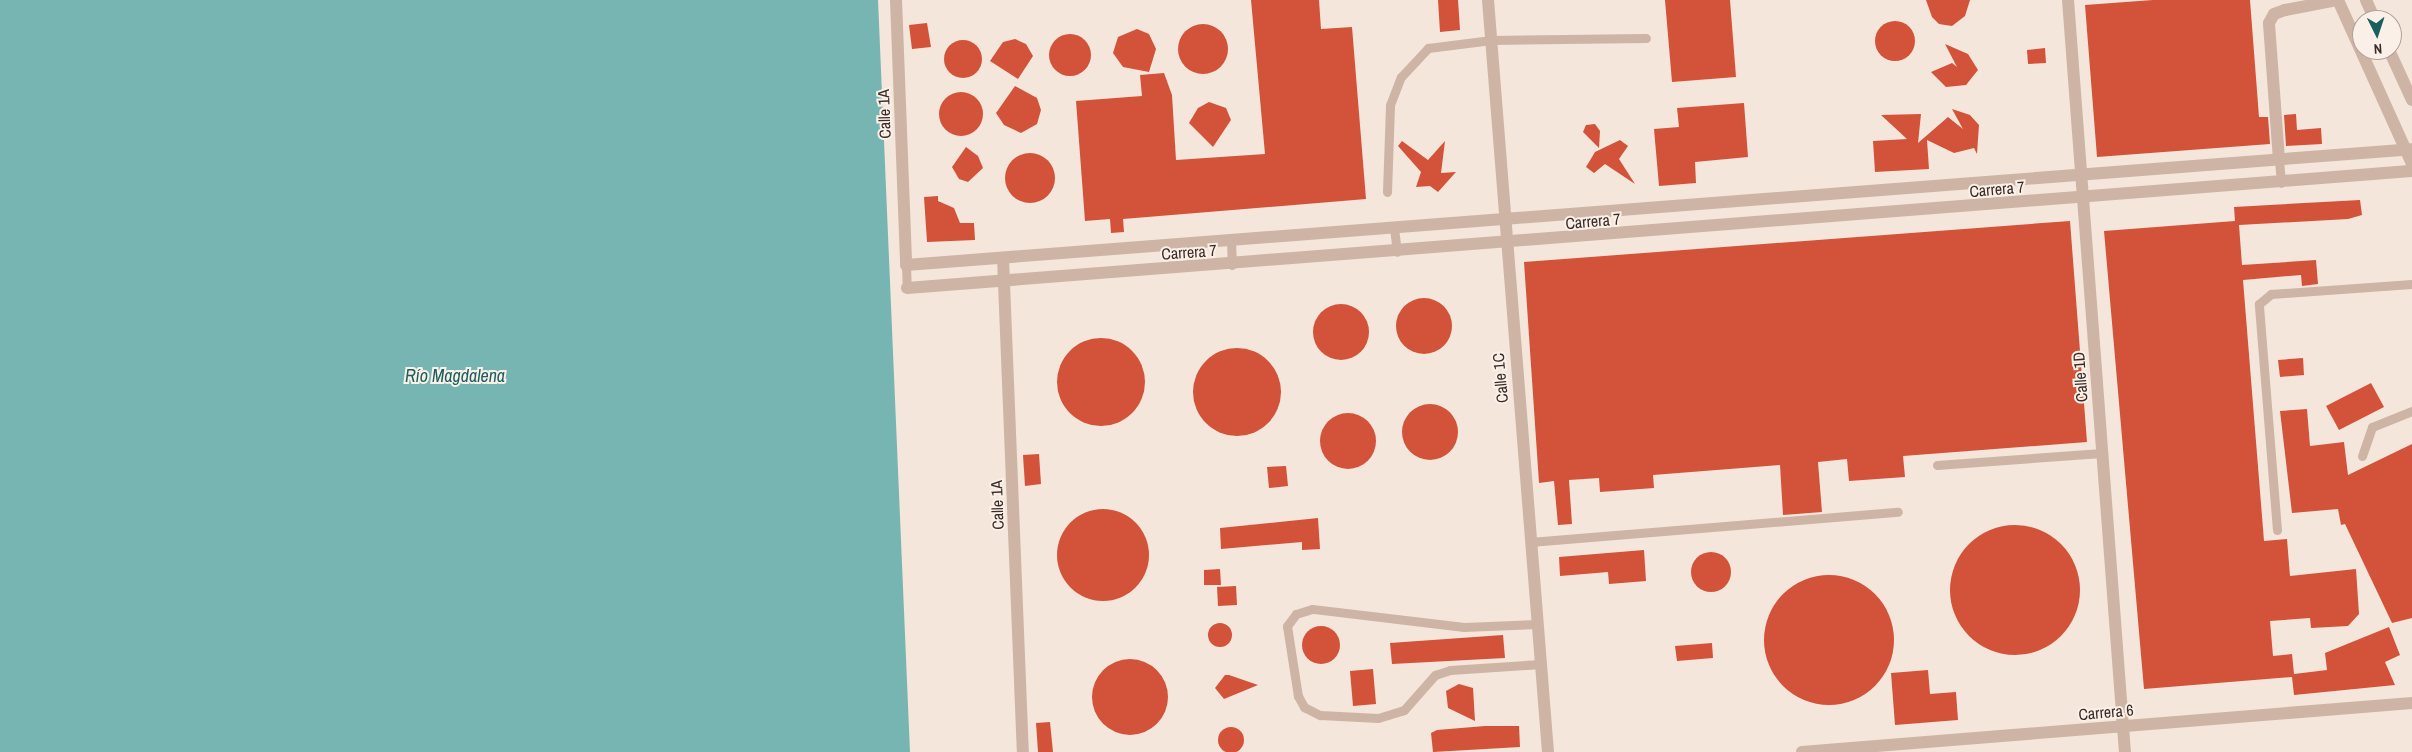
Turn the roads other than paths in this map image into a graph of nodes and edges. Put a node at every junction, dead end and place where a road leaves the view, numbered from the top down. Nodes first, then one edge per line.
1 (896, 0) edge
2 (1488, 0) edge
3 (2068, 0) edge
4 (2338, 0) edge
5 (1646, 38) dead end
6 (1491, 40) junction
7 (2394, 60) edge
8 (2412, 100) edge
9 (2408, 149) edge
10 (2279, 160) junction
11 (2412, 164) edge
12 (2412, 171) edge
13 (2081, 176) junction
14 (2281, 182) junction
15 (1387, 192) dead end
16 (2083, 199) junction
17 (1504, 220) junction
18 (1394, 228) junction
19 (1231, 240) junction
20 (1505, 244) junction
21 (1397, 252) junction
22 (1003, 258) junction
23 (906, 265) junction
24 (1232, 265) junction
25 (1004, 282) junction
26 (2412, 284) edge
27 (906, 288) joint
28 (2412, 411) edge
29 (2102, 453) junction
30 (2362, 456) dead end
31 (1937, 465) dead end
32 (1898, 512) dead end
33 (2277, 530) dead end
34 (1530, 542) junction
35 (1537, 624) junction
36 (1541, 664) junction
37 (2412, 703) edge
38 (2123, 727) junction
39 (1024, 752) edge
40 (1548, 752) edge
41 (1802, 752) edge
42 (2126, 752) edge

1 - 23 street, Calle 1A
2 - 6 street, Calle 1C
3 - 13 street, Calle 1D
4 - 9 street
4 - 10 street
5 - 6 lane
6 - 15 lane
6 - 17 street, Calle 1C
7 - 8 street
9 - 10 street, Carrera 7
9 - 11 street
10 - 13 street, Carrera 7
10 - 14 lane
12 - 14 street, Carrera 7
13 - 16 street, Calle 1D
13 - 17 street, Carrera 7
14 - 16 street, Carrera 7
16 - 20 street, Carrera 7
16 - 29 street, Calle 1D
17 - 18 street, Carrera 7
17 - 20 street, Calle 1C
18 - 19 street, Carrera 7
18 - 21 lane
19 - 22 street, Carrera 7
19 - 24 lane
20 - 21 street, Carrera 7
20 - 34 street, Calle 1C
21 - 24 street, Carrera 7
22 - 23 street, Carrera 7
22 - 25 street, Calle 1A
23 - 27 lane, Calle 1A
24 - 25 street, Carrera 7
25 - 27 street, Carrera 7
25 - 39 street, Calle 1A
26 - 33 lane
28 - 30 lane
29 - 31 lane
29 - 38 street, Calle 1D
32 - 34 lane
34 - 35 street, Calle 1C
35 - 36 street, Calle 1C
35 - 36 lane
36 - 40 street, Calle 1C
37 - 38 street, Carrera 6
38 - 41 street, Carrera 6
38 - 42 street, Calle 1D

